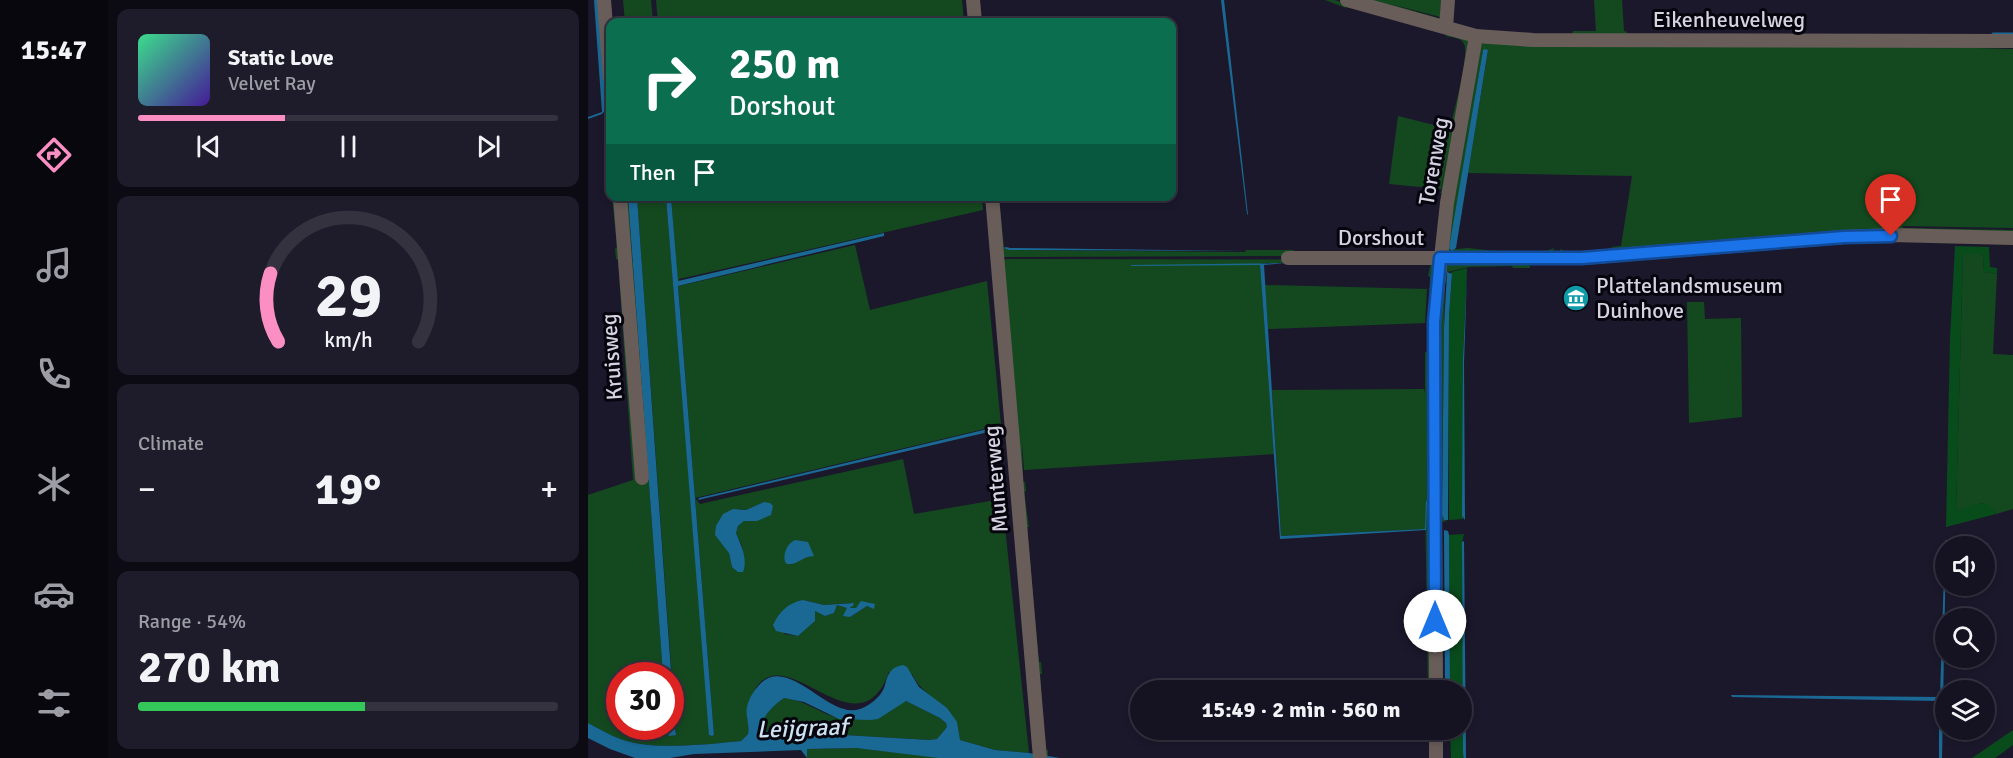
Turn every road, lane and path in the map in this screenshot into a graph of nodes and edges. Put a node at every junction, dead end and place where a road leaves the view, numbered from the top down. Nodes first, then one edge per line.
1 (604, 0) edge
2 (973, 0) edge
3 (1347, 0) edge
4 (1448, 0) edge
5 (975, 18) edge
6 (606, 26) edge
7 (1446, 27) junction
8 (1476, 36) junction
9 (2013, 41) edge
10 (620, 201) edge
11 (992, 201) edge
12 (2013, 238) edge
13 (1288, 258) dead end
14 (1440, 258) junction
15 (642, 478) dead end
16 (1436, 680) edge
17 (1436, 740) edge
18 (1039, 755) edge
19 (1436, 758) edge

1 - 6 street
2 - 5 street
3 - 7 street, Eikenheuvelweg
4 - 7 street
7 - 8 street, Eikenheuvelweg
8 - 9 street, Eikenheuvelweg
8 - 14 street, Torenweg
10 - 15 street, Kruisweg
11 - 18 street, Munterweg
12 - 14 street, Dorshout
13 - 14 street, Dorshout
14 - 16 street, Torenweg
17 - 19 street

